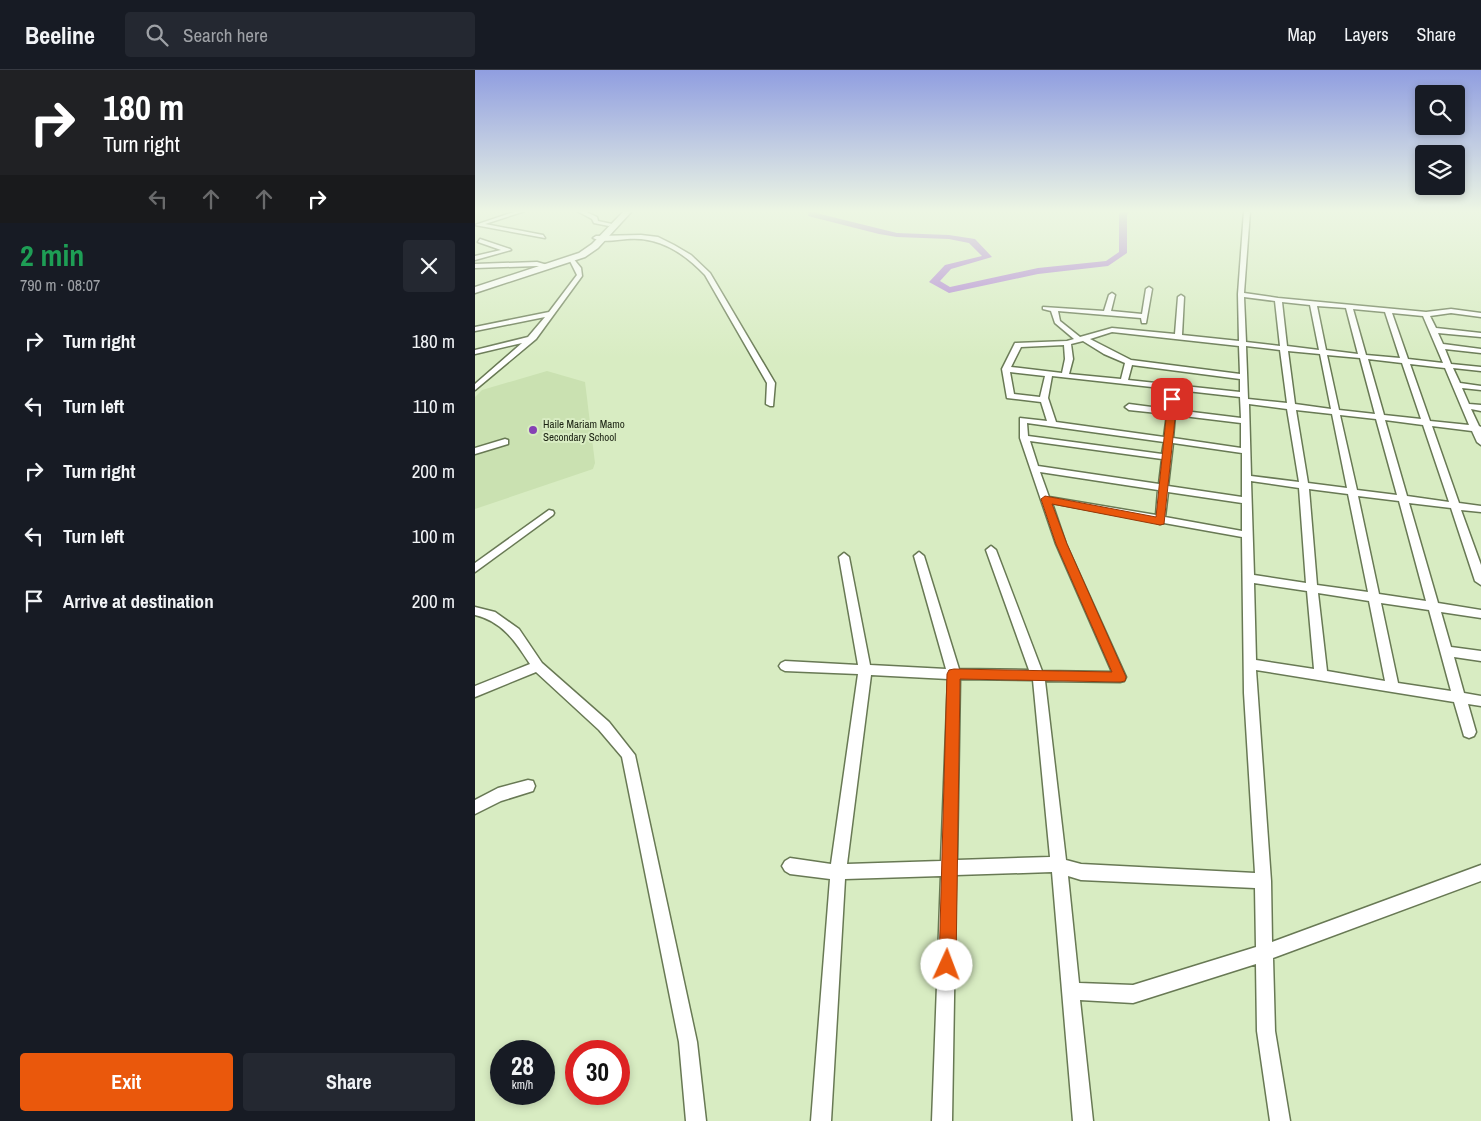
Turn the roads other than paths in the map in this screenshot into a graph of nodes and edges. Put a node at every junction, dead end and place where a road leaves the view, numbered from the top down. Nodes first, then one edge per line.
1 (559, 260) edge
2 (567, 260) edge
3 (573, 260) edge
4 (693, 260) edge
5 (1243, 260) edge
6 (546, 265) junction
7 (475, 266) edge
8 (475, 286) edge
9 (1149, 288) dead end
10 (475, 290) edge
11 (1241, 294) junction
12 (1112, 295) dead end
13 (1181, 297) dead end
14 (1278, 300) junction
15 (1313, 304) junction
16 (1349, 307) junction
17 (1045, 308) dead end
18 (1054, 308) junction
19 (1388, 311) junction
20 (552, 313) junction
21 (1107, 313) junction
22 (1426, 314) junction
23 (1481, 315) edge
24 (1145, 316) junction
25 (475, 329) edge
26 (1433, 330) junction
27 (1142, 334) junction
28 (1481, 335) edge
29 (1178, 337) junction
30 (531, 339) junction
31 (1082, 339) junction
32 (1067, 344) junction
33 (1243, 344) junction
34 (1439, 346) junction
35 (1285, 348) junction
36 (1481, 351) edge
37 (475, 352) edge
38 (1322, 352) junction
39 (1363, 357) junction
40 (1406, 361) junction
41 (1129, 362) junction
42 (1447, 366) junction
43 (1006, 369) junction
44 (1481, 369) edge
45 (1049, 374) junction
46 (1065, 375) junction
47 (1244, 377) junction
48 (1124, 382) junction
49 (1456, 385) junction
50 (1174, 387) junction
51 (475, 388) edge
52 (1481, 388) edge
53 (1245, 398) junction
54 (1044, 400) junction
55 (770, 404) dead end
56 (1129, 406) dead end
57 (1291, 406) junction
58 (1465, 406) junction
59 (1481, 408) edge
60 (1334, 411) junction
61 (1171, 412) junction
62 (1380, 417) junction
63 (1246, 421) junction
64 (1427, 422) junction
65 (1052, 424) junction
66 (1478, 429) edge
67 (1023, 438) junction
68 (1167, 440) junction
69 (505, 442) dead end
70 (1481, 442) edge
71 (1246, 450) junction
72 (475, 451) edge
73 (1166, 457) junction
74 (1034, 468) junction
75 (1247, 478) junction
76 (1304, 485) junction
77 (1163, 489) junction
78 (1352, 492) junction
79 (1403, 498) junction
80 (1045, 499) junction
81 (1247, 501) junction
82 (1455, 505) junction
83 (1481, 509) edge
84 (549, 513) dead end
85 (1160, 521) junction
86 (1248, 535) junction
87 (991, 550) dead end
88 (919, 556) dead end
89 (844, 557) dead end
90 (475, 568) edge
91 (1248, 578) junction
92 (1481, 581) edge
93 (1311, 588) junction
94 (1374, 598) junction
95 (1434, 607) junction
96 (475, 611) edge
97 (1481, 614) edge
98 (1446, 651) junction
99 (1481, 656) edge
100 (1250, 664) junction
101 (538, 666) junction
102 (785, 666) dead end
103 (865, 671) junction
104 (954, 674) junction
105 (1321, 674) junction
106 (1038, 676) junction
107 (1393, 687) junction
108 (475, 692) edge
109 (1459, 698) junction
110 (1481, 701) edge
111 (1469, 732) dead end
112 (528, 786) dead end
113 (475, 807) edge
114 (790, 866) dead end
115 (1059, 866) junction
116 (950, 868) junction
117 (838, 872) junction
118 (1481, 873) edge
119 (1263, 881) junction
120 (1264, 954) junction
121 (1071, 991) junction
122 (697, 1121) edge
123 (821, 1121) edge
124 (943, 1121) edge
125 (1083, 1121) edge
126 (1280, 1121) edge

1 - 6 highway
2 - 6 highway
3 - 20 street
4 - 55 street
5 - 11 street
6 - 7 street
6 - 8 highway
6 - 10 highway
9 - 24 street
11 - 14 street
11 - 33 street
12 - 21 street
13 - 29 street
14 - 15 street
14 - 35 street
15 - 16 street
15 - 38 street
16 - 19 street
16 - 39 street
17 - 18 street
18 - 21 street
18 - 31 street
19 - 22 street
19 - 40 street
20 - 25 street
20 - 30 street
21 - 24 street
22 - 23 street
22 - 26 street
24 - 27 street
26 - 28 street
26 - 34 street
27 - 29 street
27 - 31 street
29 - 33 street
30 - 37 street
30 - 51 street
31 - 32 street
31 - 41 street
32 - 43 street
32 - 46 street
33 - 35 street
33 - 47 street
34 - 36 street
34 - 42 street
35 - 38 street
35 - 57 street
38 - 39 street
38 - 60 street
39 - 40 street
39 - 62 street
40 - 42 street
40 - 64 street
41 - 47 street
41 - 48 street
42 - 44 street
42 - 49 street
43 - 45 street
43 - 54 street
45 - 46 street
45 - 54 street
46 - 48 street
47 - 53 street
48 - 50 street
49 - 52 street
49 - 58 street
50 - 53 street
50 - 61 street
53 - 57 street
53 - 63 street
54 - 65 street
56 - 61 street
57 - 60 street
57 - 76 street
58 - 59 street
58 - 66 street
60 - 62 street
60 - 78 street
61 - 63 street
61 - 68 street
62 - 64 street
62 - 79 street
63 - 71 street
64 - 66 street
64 - 82 street
65 - 67 street
65 - 68 street
66 - 70 street
67 - 73 street
67 - 74 street
68 - 71 street
68 - 73 street
69 - 72 street
71 - 75 street
73 - 77 street
74 - 77 street
74 - 80 street
75 - 76 street
75 - 81 street
76 - 78 street
76 - 93 street
77 - 81 street
77 - 85 street
78 - 79 street
78 - 94 street
79 - 82 street
79 - 95 street
80 - 85 street
80 - 106 street
81 - 86 street
82 - 83 street
82 - 92 street
84 - 90 street
85 - 86 street
86 - 91 street
87 - 106 street
88 - 104 street
89 - 103 street
91 - 93 street
91 - 100 street
93 - 94 street
93 - 105 street
94 - 95 street
94 - 107 street
95 - 97 street
95 - 98 street
96 - 101 street
98 - 99 street
98 - 109 street
100 - 105 street
100 - 119 street
101 - 108 street
101 - 122 street
102 - 103 street
103 - 104 street
103 - 117 street
104 - 106 street
104 - 116 street
105 - 107 street
106 - 115 street
107 - 109 street
109 - 110 street
109 - 111 street
112 - 113 street
114 - 117 street
115 - 116 street
115 - 119 street
115 - 121 street
116 - 117 street
116 - 124 street
117 - 123 street
118 - 120 street
119 - 120 street
120 - 121 street
120 - 126 street
121 - 125 street

